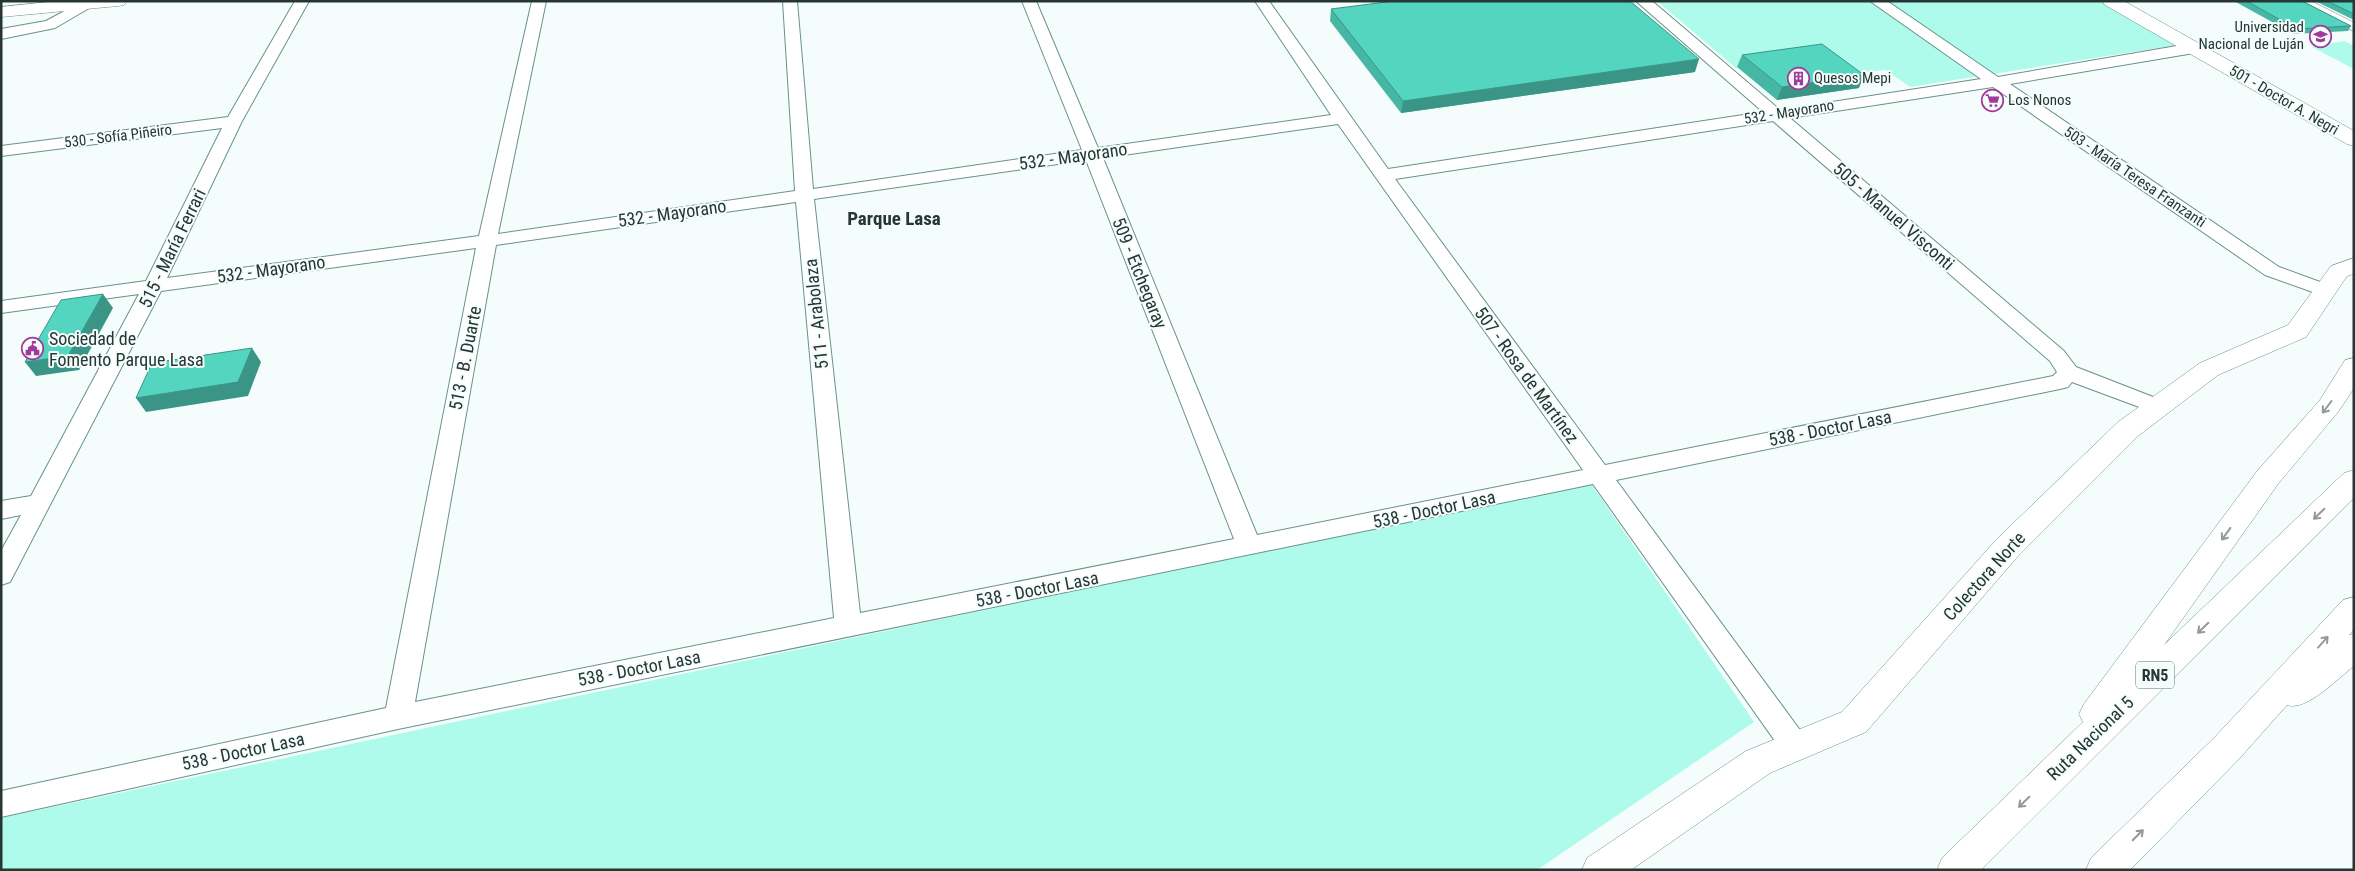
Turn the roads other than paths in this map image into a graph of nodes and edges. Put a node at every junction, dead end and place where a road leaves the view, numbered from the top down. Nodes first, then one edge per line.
1 (118, 1) edge
2 (302, 1) edge
3 (539, 1) edge
4 (790, 1) edge
5 (1029, 1) edge
6 (1262, 1) edge
7 (1643, 1) edge
8 (1877, 1) edge
9 (2111, 1) edge
10 (2302, 1) edge
11 (89, 4) junction
12 (11, 8) edge
13 (2354, 27) edge
14 (1, 34) edge
15 (2194, 48) junction
16 (1996, 82) junction
17 (1775, 114) junction
18 (1342, 118) junction
19 (234, 121) junction
20 (2354, 140) edge
21 (1, 151) edge
22 (1092, 153) junction
23 (1383, 175) junction
24 (804, 194) junction
25 (487, 241) junction
26 (2354, 265) edge
27 (154, 285) junction
28 (2324, 290) junction
29 (1, 307) edge
30 (2354, 366) edge
31 (2068, 372) junction
32 (2158, 407) junction
33 (1599, 475) junction
34 (2354, 480) edge
35 (40, 502) junction
36 (1, 510) edge
37 (1249, 546) junction
38 (1, 575) edge
39 (2354, 609) edge
40 (848, 626) junction
41 (2354, 647) edge
42 (398, 717) junction
43 (1795, 746) junction
44 (2226, 748) junction
45 (2051, 776) junction
46 (1, 804) edge
47 (1600, 870) edge
48 (1955, 870) edge
49 (2104, 870) edge

1 - 11 main road
2 - 19 street, 515 - María Ferrari
3 - 25 street, 513 - B. Duarte
4 - 24 street, 511 - Arabolaza
5 - 22 street, 509 - Etchegaray
6 - 18 street, 507 - Rosa de Martínez
7 - 17 street, 505 - Manuel Visconti
8 - 16 street, 503 - María Teresa Franzanti
9 - 15 main road, 501 - Doctor A. Negri
10 - 13 lane
11 - 12 main road
11 - 14 street
15 - 16 street, 532 - Mayorano
15 - 20 main road, 501 - Doctor A. Negri
16 - 17 street, 532 - Mayorano
16 - 28 street, 503 - María Teresa Franzanti
17 - 23 street, 532 - Mayorano
17 - 31 street, 505 - Manuel Visconti
18 - 22 street, 532 - Mayorano
18 - 23 street, 507 - Rosa de Martínez
19 - 21 street, 530 - Sofía Piñeiro
19 - 27 street, 515 - María Ferrari
22 - 24 street, 532 - Mayorano
22 - 37 street, 509 - Etchegaray
23 - 33 street, 507 - Rosa de Martínez
24 - 25 street, 532 - Mayorano
24 - 40 street, 511 - Arabolaza
25 - 27 street, 532 - Mayorano
25 - 42 street, 513 - B. Duarte
26 - 28 main road, Colectora Norte
27 - 29 street, 532 - Mayorano
27 - 35 street, 515 - María Ferrari
28 - 32 main road, Colectora Norte
30 -> 45 main road
31 - 32 street
31 - 33 street, 538 - Doctor Lasa
32 - 43 main road, Colectora Norte
33 - 37 street, 538 - Doctor Lasa
33 - 43 street, 507 - Rosa de Martínez
34 -> 45 main road, Ruta Nacional 5 / RN5
35 - 36 street
35 - 38 street, 515 - María Ferrari
37 - 40 street, 538 - Doctor Lasa
44 -> 39 main road
40 - 42 street, 538 - Doctor Lasa
41 - 44 main road
42 - 46 street, 538 - Doctor Lasa
43 - 47 main road, Colectora Norte
49 -> 44 main road
45 -> 48 main road, Ruta Nacional 5 / RN5

